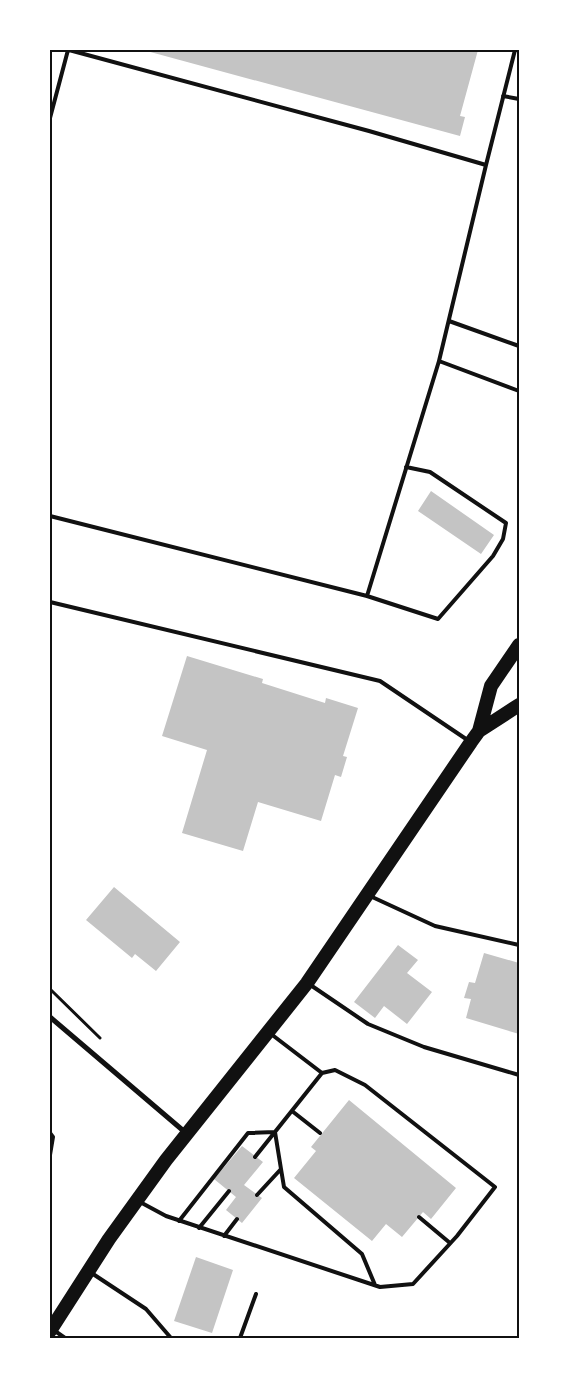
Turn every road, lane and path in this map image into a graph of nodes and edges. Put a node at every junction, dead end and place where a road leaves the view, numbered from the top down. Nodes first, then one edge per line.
1 (68, 50) edge
2 (515, 50) edge
3 (503, 96) junction
4 (519, 99) edge
5 (50, 118) edge
6 (486, 165) junction
7 (449, 321) junction
8 (519, 346) edge
9 (439, 361) junction
10 (519, 391) edge
11 (406, 467) junction
12 (50, 516) edge
13 (367, 596) junction
14 (50, 602) edge
15 (519, 645) edge
16 (519, 705) edge
17 (475, 737) junction
18 (368, 895) junction
19 (519, 945) edge
20 (307, 983) junction
21 (50, 990) edge
22 (50, 1018) edge
23 (267, 1031) junction
24 (100, 1038) dead end
25 (322, 1073) junction
26 (519, 1075) edge
27 (292, 1111) junction
28 (275, 1132) junction
29 (50, 1133) edge
30 (186, 1133) junction
31 (320, 1133) dead end
32 (50, 1154) edge
33 (255, 1157) dead end
34 (281, 1169) junction
35 (229, 1191) dead end
36 (257, 1195) dead end
37 (138, 1200) junction
38 (418, 1217) dead end
39 (237, 1219) dead end
40 (178, 1221) junction
41 (199, 1228) junction
42 (224, 1236) junction
43 (450, 1243) junction
44 (88, 1271) junction
45 (375, 1285) junction
46 (256, 1294) dead end
47 (51, 1329) edge
48 (65, 1338) edge
49 (171, 1338) edge
50 (240, 1338) edge

1 - 5 lane
1 - 6 lane
2 - 3 lane
3 - 4 lane
3 - 6 lane
6 - 7 lane
7 - 8 lane
7 - 9 lane
9 - 10 lane
9 - 11 lane
11 - 13 lane
11 - 13 lane
12 - 13 lane
14 - 17 lane
15 - 17 highway
16 - 17 highway
17 - 18 highway
18 - 19 lane
18 - 20 highway
20 - 23 highway
20 - 26 lane
21 - 24 path
22 - 30 street
23 - 25 lane
23 - 30 highway
25 - 27 lane
25 - 43 lane
27 - 28 lane
27 - 31 lane
28 - 33 lane
28 - 34 lane
28 - 40 lane
29 - 32 lane
30 - 37 highway
34 - 36 lane
34 - 45 lane
35 - 41 lane
37 - 40 lane
37 - 44 highway
38 - 43 lane
39 - 42 lane
40 - 41 lane
41 - 42 lane
42 - 45 lane
43 - 45 lane
44 - 47 highway
44 - 49 lane
46 - 50 lane
47 - 48 lane

